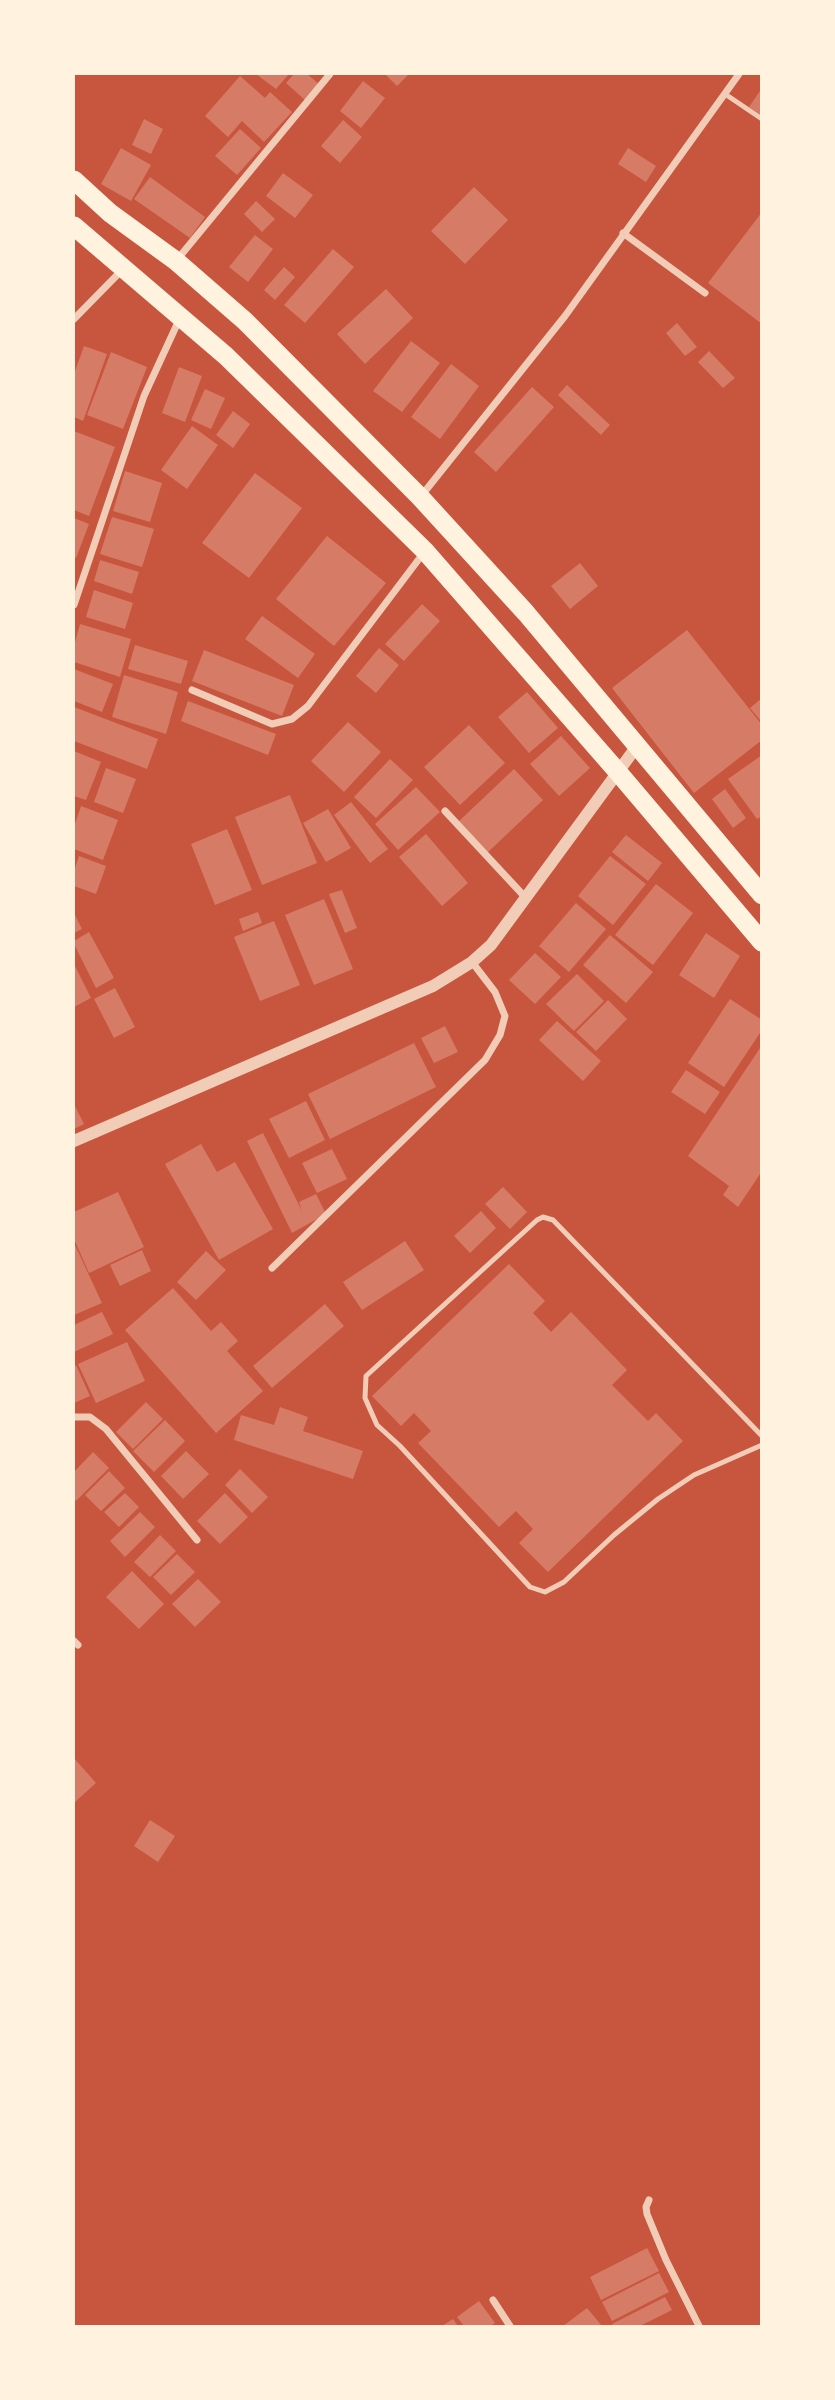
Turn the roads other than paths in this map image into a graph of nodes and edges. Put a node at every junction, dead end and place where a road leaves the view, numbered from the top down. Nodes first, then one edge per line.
1 (330, 74) edge
2 (739, 74) edge
3 (725, 94) junction
4 (761, 119) edge
5 (74, 180) edge
6 (74, 226) edge
7 (623, 233) junction
8 (176, 261) junction
9 (124, 268) junction
10 (705, 293) dead end
11 (181, 317) junction
12 (74, 320) edge
13 (420, 497) junction
14 (425, 551) junction
15 (74, 605) edge
16 (192, 690) dead end
17 (637, 746) junction
18 (617, 771) junction
19 (445, 811) dead end
20 (761, 895) edge
21 (525, 897) junction
22 (761, 942) edge
23 (472, 962) junction
24 (74, 1141) edge
25 (272, 1268) dead end
26 (74, 1417) edge
27 (761, 1436) edge
28 (761, 1445) edge
29 (197, 1540) dead end
30 (649, 2200) dead end
31 (493, 2300) dead end
32 (510, 2326) edge
33 (699, 2326) edge

1 - 8 street
2 - 3 street
3 - 4 lane
3 - 7 street
5 - 8 highway
6 - 9 highway
7 - 10 street
7 - 13 street
8 - 13 highway
9 - 11 highway
9 - 12 street
11 - 14 highway
11 - 15 street
13 - 17 highway
14 - 16 street
14 - 18 highway
17 - 18 street
17 - 20 highway
18 - 21 street
18 - 22 highway
19 - 21 street
21 - 23 street
23 - 24 street
23 - 25 street
26 - 29 street
27 - 28 lane
30 - 33 street
31 - 32 street

